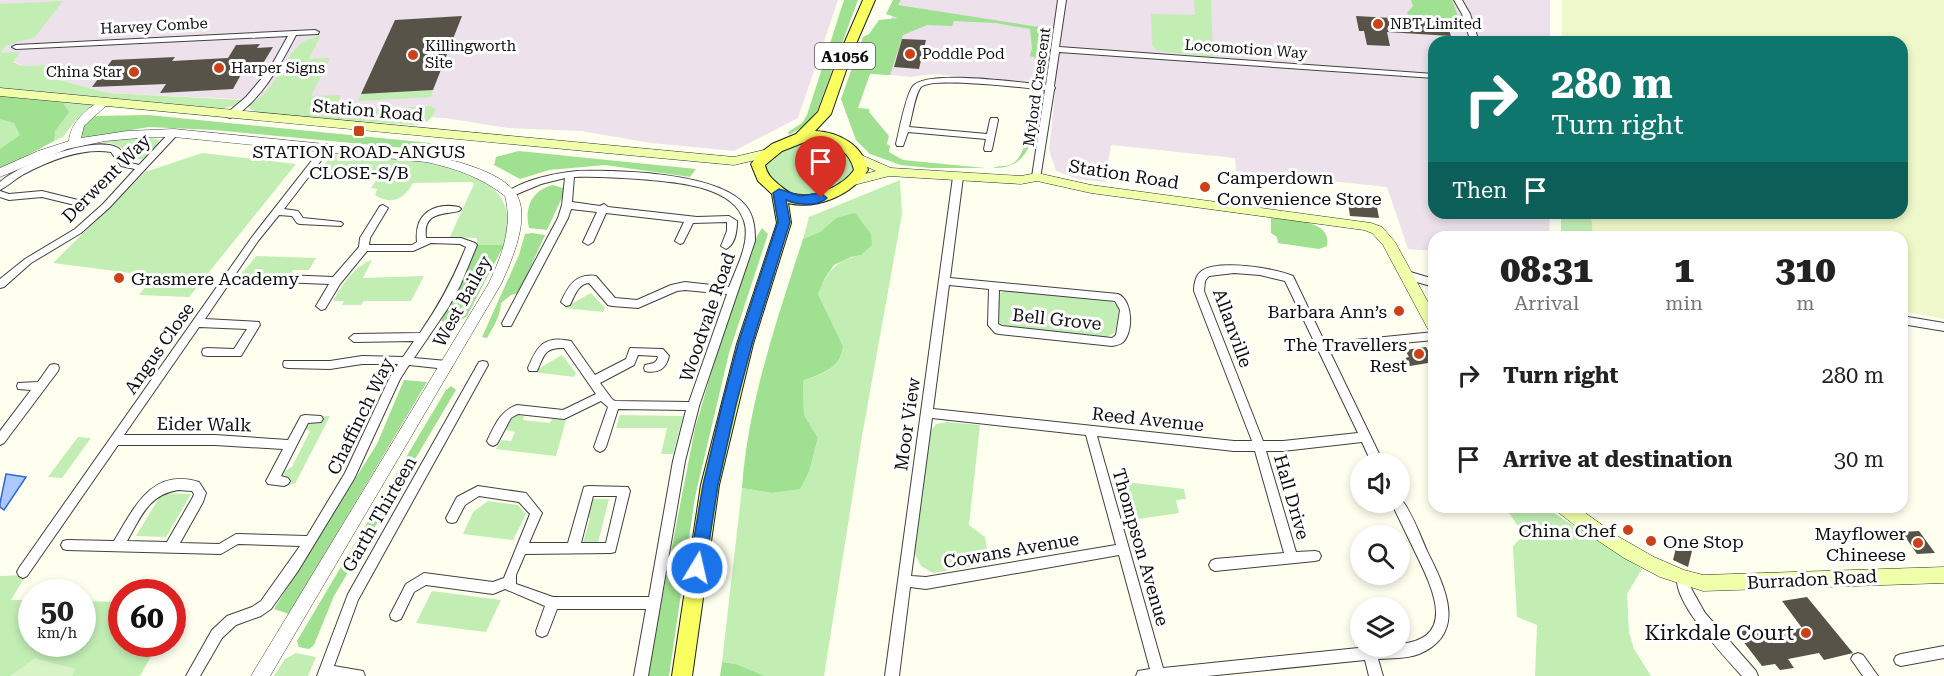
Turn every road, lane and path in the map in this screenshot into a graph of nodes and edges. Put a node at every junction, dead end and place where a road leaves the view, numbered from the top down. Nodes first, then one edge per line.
1 (870, 0) edge
2 (1062, 0) edge
3 (1458, 0) edge
4 (315, 32) dead end
5 (293, 33) junction
6 (1472, 36) edge
7 (16, 47) dead end
8 (1056, 49) junction
9 (1428, 76) edge
10 (1051, 88) junction
11 (0, 92) edge
12 (104, 103) junction
13 (824, 114) junction
14 (230, 115) junction
15 (994, 120) dead end
16 (904, 129) junction
17 (174, 133) junction
18 (802, 136) junction
19 (830, 137) junction
20 (990, 137) junction
21 (75, 141) junction
22 (900, 144) dead end
23 (327, 147) junction
24 (988, 149) dead end
25 (768, 153) junction
26 (858, 158) junction
27 (734, 161) junction
28 (141, 168) junction
29 (889, 172) junction
30 (0, 173) edge
31 (570, 175) junction
32 (761, 176) junction
33 (957, 177) junction
34 (1037, 177) junction
35 (854, 181) junction
36 (0, 187) edge
37 (779, 193) junction
38 (0, 194) edge
39 (510, 194) junction
40 (821, 198) junction
41 (72, 199) dead end
42 (567, 205) junction
43 (604, 207) junction
44 (383, 208) dead end
45 (456, 209) dead end
46 (276, 211) junction
47 (690, 219) junction
48 (784, 222) junction
49 (338, 224) dead end
50 (593, 239) dead end
51 (680, 241) dead end
52 (422, 242) junction
53 (726, 246) dead end
54 (364, 248) junction
55 (1407, 275) junction
56 (293, 277) dead end
57 (336, 281) junction
58 (1428, 281) edge
59 (944, 282) junction
60 (0, 284) edge
61 (994, 287) junction
62 (732, 291) junction
63 (571, 298) dead end
64 (504, 304) dead end
65 (517, 305) junction
66 (321, 306) dead end
67 (1428, 315) edge
68 (1908, 321) edge
69 (196, 323) junction
70 (507, 324) dead end
71 (1944, 327) edge
72 (1428, 337) edge
73 (354, 338) dead end
74 (421, 338) junction
75 (1323, 347) junction
76 (207, 352) dead end
77 (405, 361) junction
78 (539, 363) dead end
79 (288, 364) dead end
80 (447, 365) junction
81 (483, 365) dead end
82 (54, 368) dead end
83 (649, 368) dead end
84 (462, 379) dead end
85 (475, 380) junction
86 (594, 381) junction
87 (22, 386) dead end
88 (41, 386) junction
89 (603, 395) junction
90 (614, 405) junction
91 (693, 406) junction
92 (927, 413) junction
93 (317, 419) dead end
94 (1090, 430) junction
95 (499, 437) dead end
96 (1365, 437) junction
97 (0, 440) edge
98 (115, 440) junction
99 (292, 445) junction
100 (1259, 446) junction
101 (600, 447) dead end
102 (1373, 453) edge
103 (284, 482) dead end
104 (470, 511) dead end
105 (1403, 513) edge
106 (1573, 513) edge
107 (310, 542) junction
108 (67, 545) dead end
109 (117, 547) junction
110 (170, 548) junction
111 (573, 548) junction
112 (522, 549) junction
113 (1123, 549) junction
114 (1315, 556) dead end
115 (1291, 558) junction
116 (1215, 565) dead end
117 (23, 572) dead end
118 (1944, 575) edge
119 (1682, 577) junction
120 (905, 581) junction
121 (509, 582) junction
122 (553, 603) junction
123 (654, 603) junction
124 (405, 609) dead end
125 (542, 631) dead end
126 (1410, 650) edge
127 (1944, 652) edge
128 (1350, 657) edge
129 (1371, 657) edge
130 (1858, 659) dead end
131 (1901, 660) dead end
132 (1247, 670) edge
133 (1158, 673) junction
134 (325, 674) edge
135 (193, 676) edge
136 (260, 676) edge
137 (358, 676) edge
138 (640, 676) edge
139 (682, 676) edge
140 (892, 676) edge
141 (1143, 676) edge
142 (1376, 676) edge
143 (1751, 676) edge
144 (1871, 676) edge

1 - 13 main road, A1056
2 - 8 street, Mylord Crescent
3 - 6 street
4 - 5 street, Harvey Combe
5 - 7 street, Harvey Combe
5 - 14 street
8 - 9 street, Locomotion Way
8 - 10 street, Mylord Crescent
10 - 16 street
10 - 34 street, Mylord Crescent
11 - 12 main road, Station Road
12 - 14 main road, Station Road
12 - 21 street
13 - 18 main road, A1056
13 - 19 main road
14 - 27 main road, Station Road
15 - 20 street
16 - 20 street
16 - 22 street
17 - 21 street
17 - 23 street
17 - 28 street, Derwent Way
18 - 19 main road
18 - 25 main road
19 - 26 main road
20 - 24 street
21 - 30 street
23 - 39 street
23 - 46 street, Angus Close
25 - 27 main road, Station Road
25 - 32 main road
26 - 29 main road, Station Road
26 - 35 main road
27 - 32 main road, Station Road
28 - 36 street
28 - 60 street, Derwent Way
29 - 33 main road, Station Road
29 - 35 main road, Station Road
31 - 39 street, Woodvale Road
31 - 42 street
31 - 62 street, Woodvale Road
32 - 37 main road
33 - 34 main road, Station Road
33 - 59 street, Moor View
34 - 55 main road, Station Road
35 - 40 main road
37 - 40 main road
37 - 48 main road
38 - 41 street
39 - 80 street, West Bailey
40 - 48 main road
42 - 43 street
42 - 65 street
43 - 47 street
43 - 50 street
44 - 54 street
45 - 52 street
46 - 49 street
46 - 69 street, Angus Close
47 - 51 street
47 - 53 street
48 - 139 main road
52 - 54 street
52 - 74 street, Chaffinch Way
54 - 57 street
55 - 58 street
55 - 67 main road
56 - 57 street
57 - 66 street
59 - 61 street
59 - 92 street, Moor View
61 - 61 street, Bell Grove
62 - 63 street
62 - 91 street, Woodvale Road
64 - 65 street
65 - 70 street
68 - 71 street
69 - 76 street
69 - 98 street, Angus Close
72 - 75 street
73 - 74 street
74 - 77 street, Chaffinch Way
75 - 96 street, Allanville
75 - 100 street, Allanville
77 - 79 street
77 - 80 street
77 - 107 street, Chaffinch Way
78 - 86 street
80 - 136 street, West Bailey
81 - 85 street, Garth Thirteen
82 - 88 street
83 - 86 street
84 - 85 street
85 - 134 street, Garth Thirteen
86 - 89 street
87 - 88 street
88 - 97 street
89 - 90 street
89 - 95 street
90 - 91 street
90 - 101 street
91 - 123 street, Woodvale Road
92 - 94 street, Reed Avenue
92 - 120 street, Moor View
93 - 99 street
94 - 100 street, Reed Avenue
94 - 113 street, Thompson Avenue
96 - 100 street, Reed Avenue
96 - 102 street, Allanville
98 - 99 street, Eider Walk
98 - 117 street, Angus Close
99 - 103 street
100 - 115 street, Hall Drive
104 - 112 street
105 - 126 street
106 - 119 main road, Burradon Road
107 - 110 street
107 - 135 street, Chaffinch Way
108 - 109 street
109 - 110 street
109 - 110 street
111 - 111 street
111 - 112 street
112 - 121 street
113 - 120 street, Cowans Avenue
113 - 133 street, Thompson Avenue
114 - 115 street, Hall Drive
115 - 116 street, Hall Drive
118 - 119 main road, Burradon Road
119 - 143 street
120 - 140 street, Moor View
121 - 122 street
121 - 124 street
122 - 123 street
122 - 125 street
123 - 138 street, Woodvale Road
127 - 131 street
128 - 132 street
129 - 142 street
130 - 144 street
132 - 133 street
133 - 141 street
134 - 137 street, Garth Thirteen

